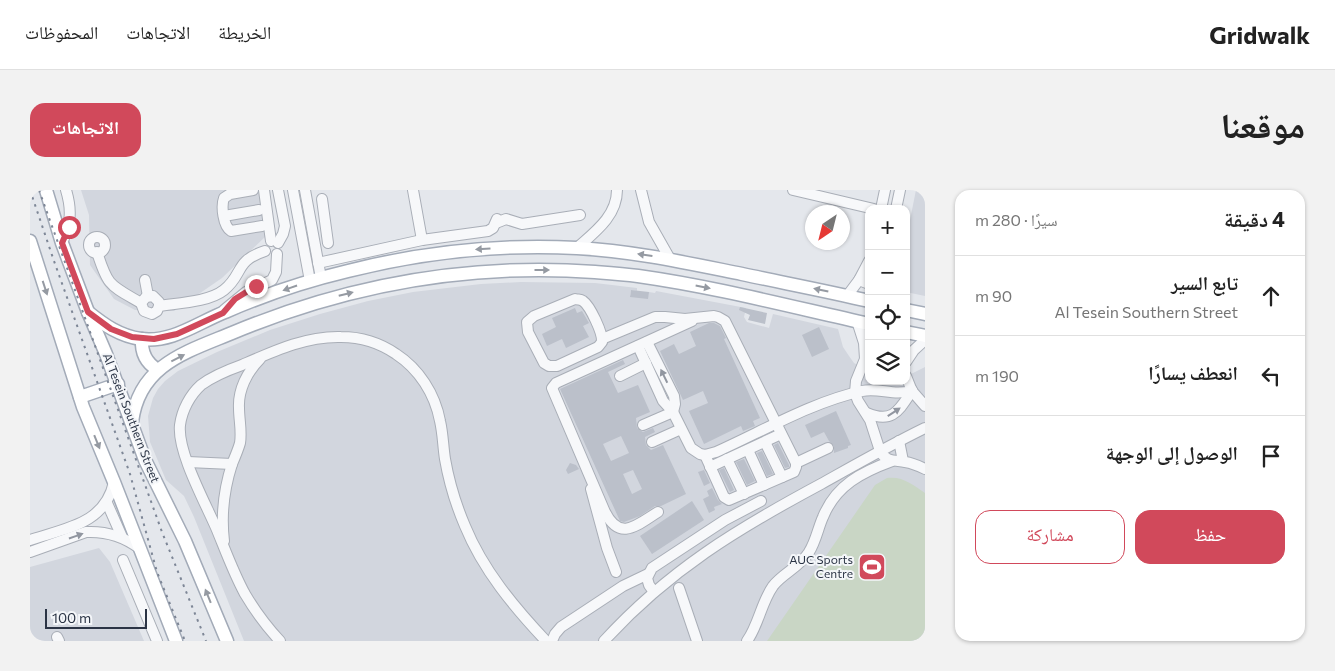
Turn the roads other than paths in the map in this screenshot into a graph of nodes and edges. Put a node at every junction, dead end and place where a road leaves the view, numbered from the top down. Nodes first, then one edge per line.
1 (46, 190) edge
2 (66, 190) edge
3 (253, 190) edge
4 (264, 190) edge
5 (278, 190) edge
6 (293, 190) edge
7 (305, 190) edge
8 (413, 190) edge
9 (617, 190) edge
10 (642, 190) edge
11 (793, 190) edge
12 (885, 190) edge
13 (900, 190) edge
14 (834, 195) edge
15 (322, 199) dead end
16 (881, 205) edge
17 (897, 205) edge
18 (865, 206) edge
19 (258, 210) dead end
20 (580, 215) dead end
21 (224, 216) junction
22 (325, 220) junction
23 (310, 222) junction
24 (262, 226) dead end
25 (314, 240) junction
26 (422, 240) junction
27 (30, 242) edge
28 (274, 242) junction
29 (302, 242) junction
30 (62, 243) junction
31 (328, 243) dead end
32 (577, 248) junction
33 (265, 251) junction
34 (97, 252) dead end
35 (277, 254) junction
36 (417, 256) junction
37 (670, 259) junction
38 (318, 263) junction
39 (369, 266) junction
40 (418, 279) junction
41 (145, 280) dead end
42 (315, 280) junction
43 (864, 282) edge
44 (376, 287) junction
45 (846, 296) junction
46 (145, 300) junction
47 (865, 300) edge
48 (159, 306) junction
49 (910, 311) edge
50 (88, 312) junction
51 (223, 313) junction
52 (925, 314) edge
53 (699, 318) junction
54 (863, 322) edge
55 (910, 333) edge
56 (602, 338) junction
57 (925, 338) edge
58 (142, 339) junction
59 (643, 344) junction
60 (865, 349) edge
61 (263, 356) junction
62 (910, 356) edge
63 (646, 364) junction
64 (865, 364) edge
65 (158, 370) junction
66 (620, 376) dead end
67 (118, 384) junction
68 (910, 385) edge
69 (912, 390) junction
70 (855, 393) junction
71 (80, 397) junction
72 (925, 406) edge
73 (673, 412) junction
74 (867, 414) junction
75 (132, 422) junction
76 (776, 424) junction
77 (643, 425) dead end
78 (925, 428) edge
79 (681, 429) junction
80 (781, 434) junction
81 (899, 441) junction
82 (652, 442) dead end
83 (765, 442) junction
84 (828, 448) dead end
85 (748, 450) junction
86 (880, 451) junction
87 (705, 455) junction
88 (727, 459) junction
89 (892, 461) junction
90 (903, 461) junction
91 (188, 462) junction
92 (796, 463) junction
93 (232, 464) junction
94 (710, 467) junction
95 (925, 469) edge
96 (589, 472) junction
97 (782, 477) junction
98 (114, 482) junction
99 (764, 485) junction
100 (744, 494) junction
101 (761, 501) dead end
102 (106, 503) junction
103 (658, 512) dead end
104 (725, 520) junction
105 (732, 534) junction
106 (122, 537) junction
107 (30, 540) edge
108 (139, 548) junction
109 (226, 550) junction
110 (30, 552) edge
111 (123, 560) dead end
112 (616, 572) dead end
113 (648, 574) junction
114 (679, 588) dead end
115 (654, 592) junction
116 (157, 641) edge
117 (176, 641) edge
118 (227, 641) edge
119 (280, 641) edge
120 (546, 641) edge
121 (552, 641) edge
122 (604, 641) edge
123 (697, 641) edge
124 (747, 641) edge

1 - 30 main road, Al Tesein Southern Street
2 - 30 street
3 - 21 street
4 - 28 street
5 - 28 street
6 - 29 street
7 - 23 street
8 - 26 street
9 - 32 street
10 - 37 street
11 - 14 street
12 - 16 street
13 - 17 street
14 - 18 street
15 - 22 street
19 - 21 street
20 - 26 street
21 - 24 street
22 - 23 street
22 - 31 street
23 - 25 street
25 - 29 street
25 - 38 street
26 - 38 street
27 -> 71 main road
28 - 33 street
28 - 35 street
29 - 42 street
30 - 50 main road, Al Tesein Southern Street
32 -> 36 main road
37 -> 32 main road
33 - 35 street
33 - 48 street
34 - 46 street
35 - 51 street
36 - 39 main road
36 - 40 main road
45 -> 37 main road
38 - 42 street
39 - 42 main road
39 - 44 main road
40 - 44 main road
40 -> 54 main road
41 - 46 street
42 -> 51 main road
43 - 45 street
65 -> 44 main road
45 - 47 main road
46 - 48 street
46 - 48 street
49 - 52 main road
50 - 58 main road
50 - 67 main road, Al Tesein Southern Street
51 - 58 main road
53 - 56 street
53 - 59 street
53 - 76 street
54 - 60 street
55 - 57 main road
56 - 56 street
57 - 62 street
58 - 65 main road
59 - 63 street
73 -> 59 street
59 - 96 street
61 - 91 street
61 - 93 street
61 - 120 street
63 - 66 street
63 - 73 street
64 - 70 street
65 - 75 main road
67 - 71 main road
67 - 75 main road, Al Tesein Southern Street
68 - 69 street
69 - 70 street
69 - 72 street
74 -> 69 street
70 - 74 street
70 - 76 street
71 -> 98 main road
73 - 77 street
73 - 79 street
74 - 86 street
118 -> 75 main road, Al Tesein Southern Street
76 - 80 street
76 - 87 street
78 - 81 street
79 - 82 street
79 - 87 street
80 - 83 street
80 - 92 street
81 - 86 street
81 - 90 street
83 - 85 street
83 - 97 street
84 - 92 street
85 - 88 street
85 - 99 street
86 - 89 street
86 - 105 street
87 - 94 street
88 - 94 street
88 - 100 street
89 - 90 street
89 - 124 street
90 - 95 street
91 - 93 street
91 - 109 street
92 - 97 street
93 - 109 street
94 - 100 street
96 - 103 street
96 - 112 street
97 - 99 street
98 - 102 street
98 - 108 main road
99 - 100 street
101 - 104 street
102 - 106 street
102 - 107 street
104 - 105 street
104 - 113 street
105 - 115 street
106 - 108 street
110 -> 106 street
108 - 117 main road
109 - 119 street
111 - 116 street
113 - 115 street
113 - 121 street
114 - 123 street
115 - 122 street

